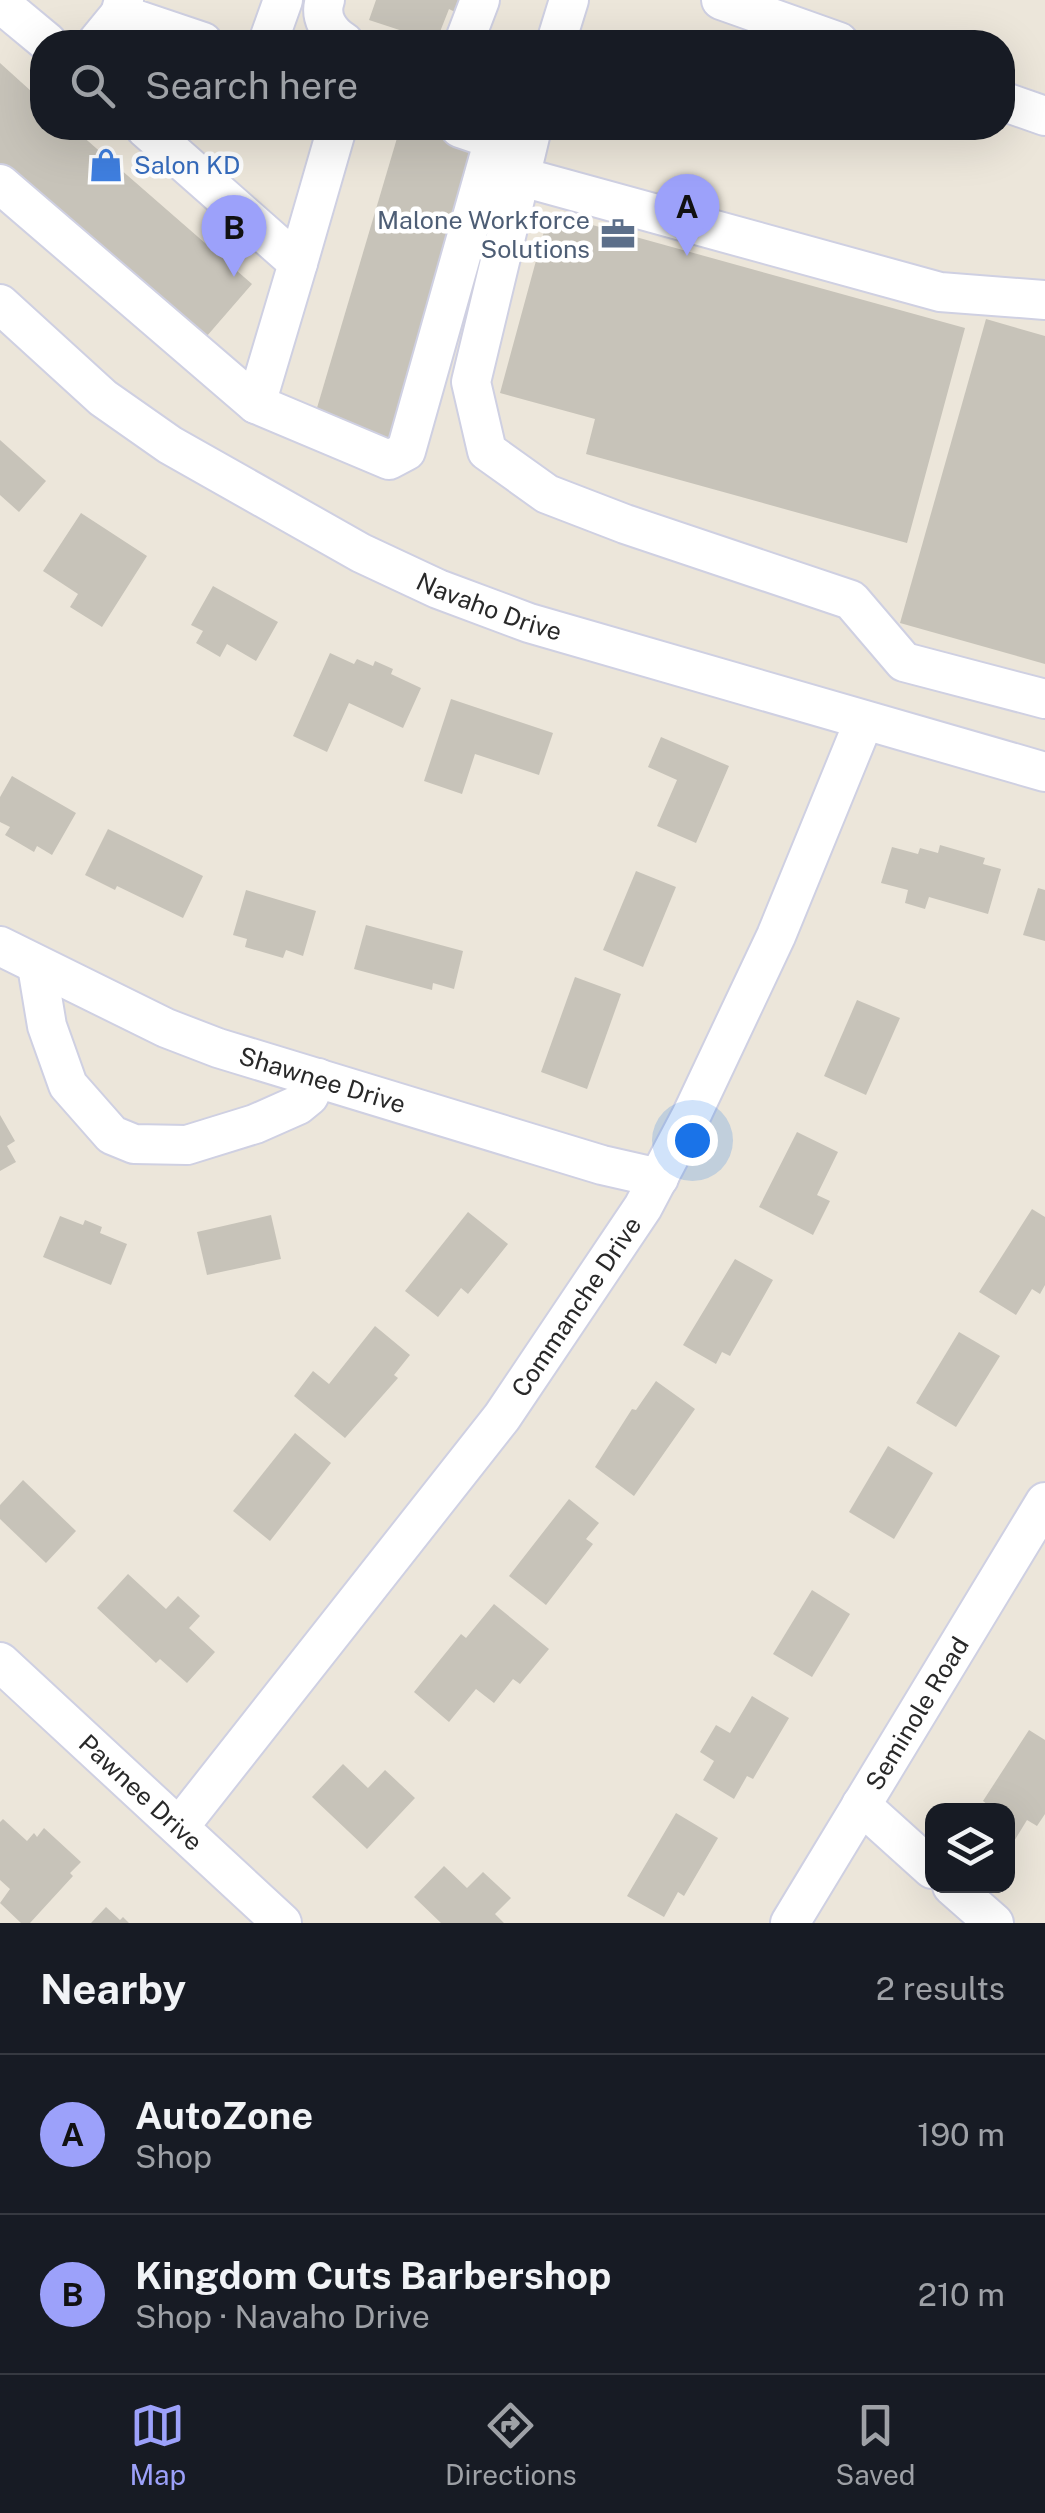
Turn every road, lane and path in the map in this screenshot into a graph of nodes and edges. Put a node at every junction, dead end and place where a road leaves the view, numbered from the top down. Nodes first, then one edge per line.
1 (283, 0) edge
2 (325, 0) edge
3 (480, 0) edge
4 (569, 0) edge
5 (721, 0) edge
6 (0, 3) edge
7 (114, 19) edge
8 (33, 30) edge
9 (157, 30) edge
10 (272, 30) edge
11 (330, 30) edge
12 (469, 30) edge
13 (560, 30) edge
14 (805, 30) edge
15 (1015, 106) edge
16 (1045, 116) edge
17 (159, 140) edge
18 (334, 140) edge
19 (507, 144) edge
20 (0, 184) edge
21 (298, 263) junction
22 (1045, 300) edge
23 (0, 304) edge
24 (256, 404) junction
25 (1045, 699) edge
26 (864, 721) junction
27 (1045, 772) edge
28 (0, 946) edge
29 (37, 966) junction
30 (318, 1078) junction
31 (660, 1178) junction
32 (1045, 1502) edge
33 (0, 1662) edge
34 (861, 1806) junction
35 (178, 1826) junction
36 (925, 1863) edge
37 (960, 1893) edge
38 (282, 1923) edge
39 (790, 1923) edge
40 (994, 1923) edge

1 - 10 street
2 - 11 street
3 - 12 street
4 - 13 street
5 - 14 street
6 - 8 street
7 - 9 street
15 - 16 street
17 - 21 street
18 - 21 street
19 - 22 street
19 - 24 street
19 - 25 street
20 - 24 street
21 - 24 street
23 - 26 street, Navaho Drive
26 - 27 street, Navaho Drive
26 - 31 street, Commanche Drive
28 - 29 street, Shawnee Drive
29 - 30 street, Shawnee Drive
29 - 30 street
30 - 31 street, Shawnee Drive
31 - 35 street, Commanche Drive
32 - 34 street, Seminole Road
33 - 35 street, Pawnee Drive
34 - 36 street
34 - 39 street, Seminole Road
35 - 38 street, Pawnee Drive
37 - 40 street

